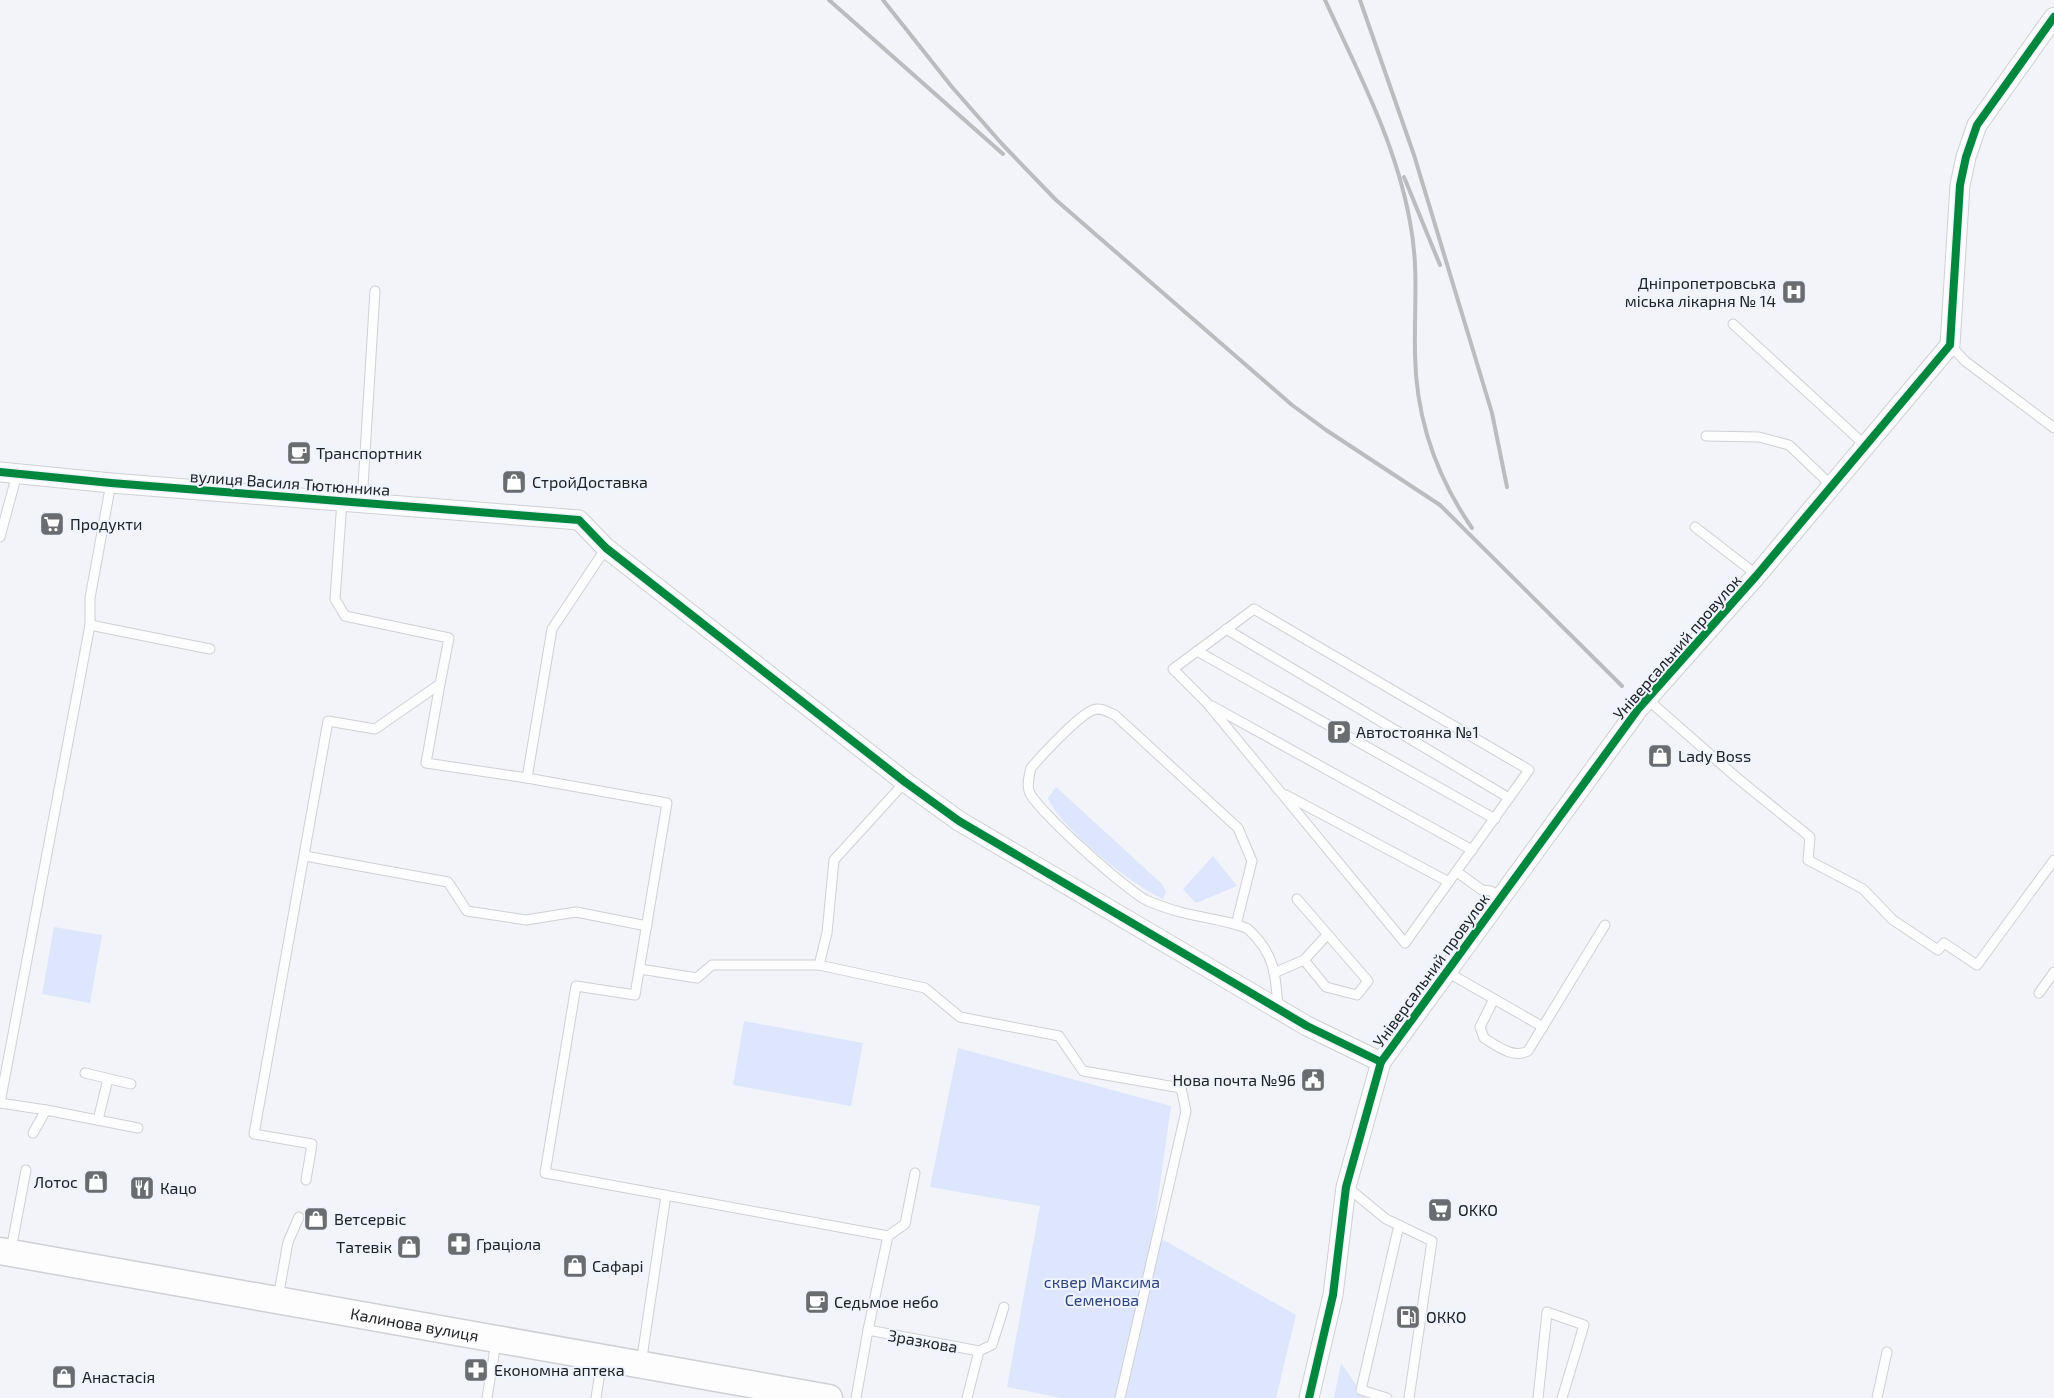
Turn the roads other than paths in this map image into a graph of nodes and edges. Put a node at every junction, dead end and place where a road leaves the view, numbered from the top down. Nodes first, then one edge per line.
1 (2054, 17) edge
2 (375, 291) dead end
3 (1732, 324) dead end
4 (1950, 345) junction
5 (2054, 428) edge
6 (1706, 436) dead end
7 (1867, 446) junction
8 (9, 473) edge
9 (112, 483) junction
10 (1831, 485) junction
11 (342, 501) junction
12 (362, 502) junction
13 (1695, 527) dead end
14 (0, 537) edge
15 (606, 548) junction
16 (1757, 575) junction
17 (90, 625) junction
18 (1226, 629) junction
19 (210, 650) dead end
20 (1198, 651) junction
21 (440, 684) junction
22 (1647, 699) junction
23 (1206, 703) junction
24 (527, 778) junction
25 (905, 782) junction
26 (1281, 793) junction
27 (1509, 798) junction
28 (1495, 819) junction
29 (1472, 850) junction
30 (305, 856) junction
31 (2054, 860) edge
32 (1457, 872) junction
33 (1449, 882) junction
34 (1501, 897) junction
35 (1296, 899) dead end
36 (1236, 925) junction
37 (1605, 925) dead end
38 (646, 926) junction
39 (1328, 935) junction
40 (1304, 960) junction
41 (819, 965) junction
42 (640, 969) junction
43 (1447, 972) junction
44 (2054, 972) edge
45 (1274, 973) junction
46 (2039, 993) dead end
47 (1494, 999) junction
48 (1278, 1009) junction
49 (1543, 1027) junction
50 (1381, 1062) junction
51 (85, 1073) dead end
52 (108, 1078) junction
53 (132, 1084) dead end
54 (46, 1110) junction
55 (98, 1120) junction
56 (138, 1128) dead end
57 (33, 1133) dead end
58 (26, 1170) dead end
59 (915, 1173) dead end
60 (306, 1180) dead end
61 (1346, 1187) junction
62 (666, 1195) junction
63 (299, 1217) dead end
64 (1399, 1225) junction
65 (888, 1236) junction
66 (5, 1252) edge
67 (278, 1300) junction
68 (1004, 1306) dead end
69 (868, 1330) junction
70 (496, 1339) junction
71 (979, 1351) junction
72 (1887, 1352) dead end
73 (602, 1357) junction
74 (641, 1364) junction
75 (487, 1398) edge
76 (596, 1398) edge
77 (829, 1398) edge
78 (856, 1398) edge
79 (967, 1398) edge
80 (1120, 1398) edge
81 (1308, 1398) edge
82 (1387, 1398) edge
83 (1409, 1398) edge
84 (1538, 1398) edge
85 (1562, 1398) edge
86 (1877, 1398) edge

1 - 4 street
2 - 12 lane
3 - 7 lane
4 - 5 lane
4 - 7 street, Універсальний провулок
6 - 10 lane
7 - 10 street, Універсальний провулок
8 - 9 street, вулиця Василя Тютюнника
8 - 14 lane
9 - 11 street, вулиця Василя Тютюнника
9 - 17 lane
10 - 16 street, Універсальний провулок
11 - 12 street, вулиця Василя Тютюнника
11 - 21 lane
12 - 15 street, вулиця Василя Тютюнника
13 - 16 lane
15 - 24 lane
15 - 25 street
16 - 22 street, Універсальний провулок
17 - 19 lane
17 - 54 lane
18 - 20 lane
18 - 27 lane
18 - 27 lane
20 - 23 lane
20 - 28 lane
21 - 24 lane
21 - 30 lane
22 - 31 lane
22 - 34 street, Універсальний провулок
23 - 26 lane
23 - 29 lane
24 - 38 lane
25 - 41 lane
25 - 48 street
26 - 33 lane
26 - 33 lane
27 - 28 lane
28 - 29 lane
29 - 32 lane
30 - 38 lane
30 - 60 lane
32 - 33 lane
32 - 34 lane
34 - 43 street, Універсальний провулок
35 - 39 lane
36 - 36 lane
36 - 45 lane
37 - 49 lane
38 - 42 lane
39 - 40 lane
39 - 40 lane
40 - 45 lane
41 - 42 lane
41 - 80 lane
42 - 62 lane
43 - 47 lane
43 - 50 street, Універсальний провулок
44 - 46 lane
45 - 48 lane
47 - 49 lane
47 - 49 lane
48 - 50 street
50 - 61 street, Універсальний провулок
51 - 52 lane
52 - 53 lane
52 - 55 lane
54 - 55 lane
54 - 57 lane
55 - 56 lane
58 - 66 lane
59 - 65 lane
61 - 64 lane
61 - 81 street, Універсальний провулок
62 - 65 lane
62 - 74 lane
63 - 67 lane
64 - 82 lane
64 - 83 lane
65 - 69 lane
66 - 67 main road, Калинова вулиця
67 - 70 main road, Калинова вулиця
68 - 71 lane
69 - 71 lane, Зразкова
69 - 78 lane
70 - 73 main road, Калинова вулиця
70 - 75 lane
71 - 79 lane
72 - 86 lane
73 - 74 main road, Калинова вулиця
73 - 76 lane
74 - 77 main road, Калинова вулиця
84 - 85 lane

